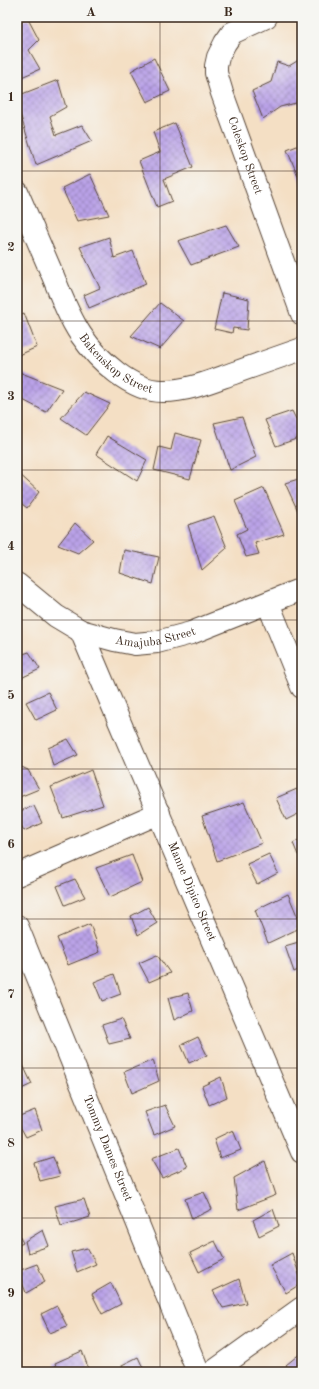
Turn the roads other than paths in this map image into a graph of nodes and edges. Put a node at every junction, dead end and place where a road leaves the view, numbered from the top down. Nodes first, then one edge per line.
1 (266, 17) edge
2 (235, 25) edge
3 (17, 192) edge
4 (302, 314) edge
5 (302, 349) edge
6 (17, 584) edge
7 (302, 589) edge
8 (268, 604) junction
9 (81, 631) junction
10 (302, 687) edge
11 (159, 813) junction
12 (17, 876) edge
13 (17, 926) edge
14 (302, 1152) edge
15 (302, 1308) edge
16 (198, 1372) edge
17 (213, 1372) edge

1 - 2 street, Coleskop Street
2 - 4 street, Coleskop Street
3 - 5 street, Bakenskop Street
6 - 9 street, Amajuba Street
7 - 8 street, Amajuba Street
8 - 9 street, Amajuba Street
8 - 10 street
9 - 11 street, Manne Dipico Street
11 - 12 street
11 - 14 street, Manne Dipico Street
13 - 16 street, Tommy Dames Street
15 - 17 street

